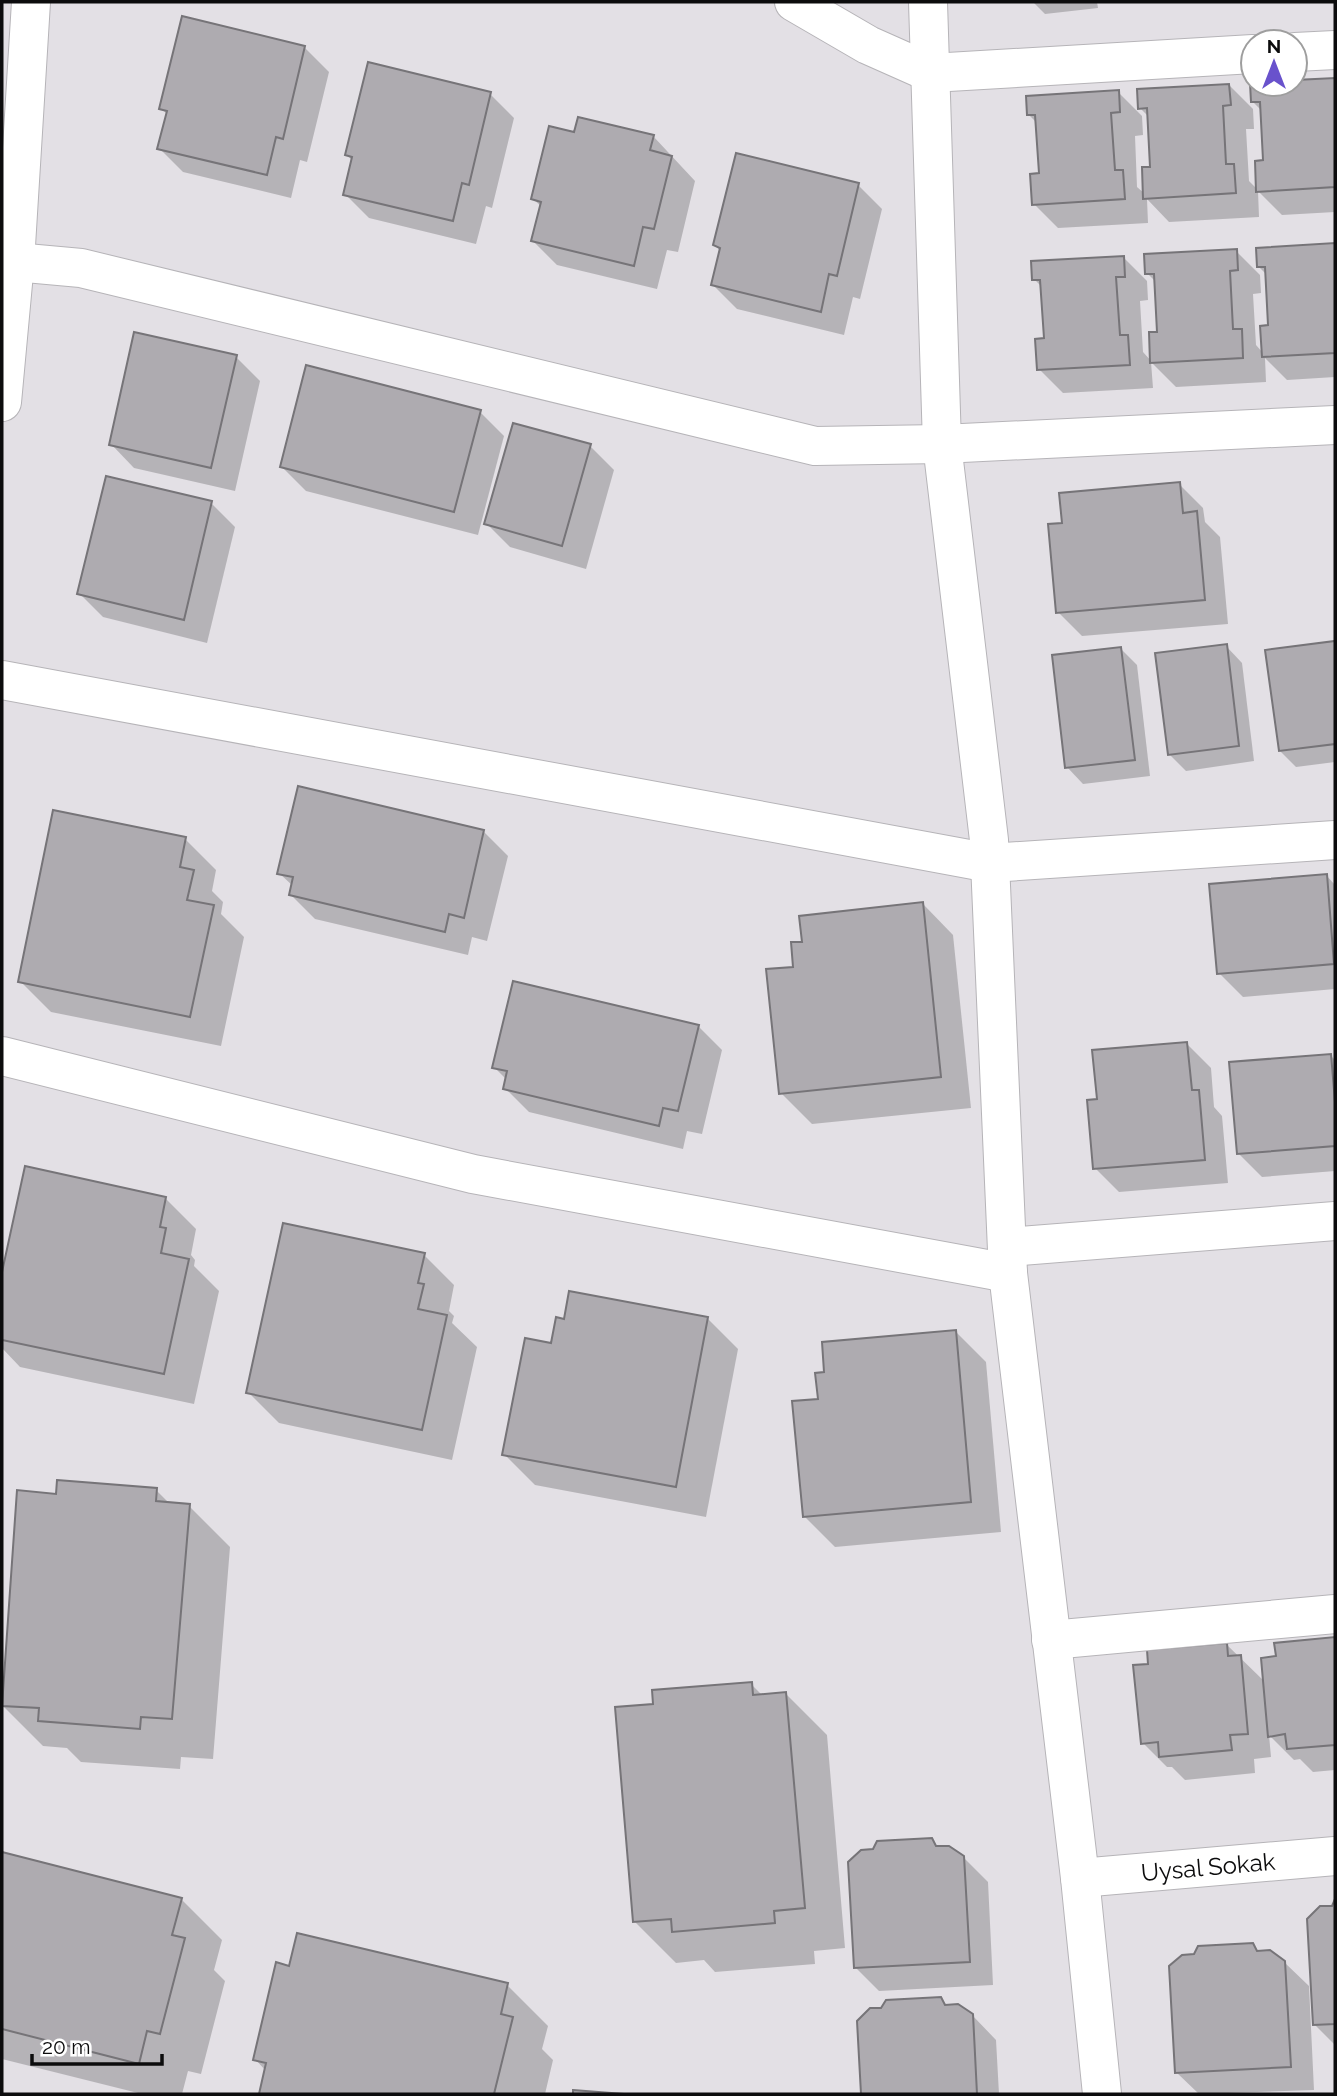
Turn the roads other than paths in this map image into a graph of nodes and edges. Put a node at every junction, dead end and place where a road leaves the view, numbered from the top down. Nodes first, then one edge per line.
1 (31, 2) edge
2 (794, 2) edge
3 (928, 2) edge
4 (1335, 50) edge
5 (1309, 51) edge
6 (1239, 55) edge
7 (931, 73) junction
8 (15, 262) junction
9 (2, 402) edge
10 (1335, 425) edge
11 (942, 444) junction
12 (2, 680) edge
13 (1335, 840) edge
14 (990, 863) junction
15 (2, 1056) edge
16 (1335, 1221) edge
17 (1008, 1260) junction
18 (1335, 1614) edge
19 (1051, 1640) junction
20 (1335, 1856) edge
21 (1080, 1878) junction
22 (1102, 2094) edge

1 - 8 street
2 - 7 street
3 - 7 street
4 - 5 street
6 - 7 street
7 - 11 street
8 - 9 street
8 - 11 street
10 - 11 street
11 - 14 street
12 - 14 street
13 - 14 street
14 - 17 street
15 - 17 street
16 - 17 street
17 - 19 street
18 - 19 street
19 - 21 street
20 - 21 street, Uysal Sokak
21 - 22 street

